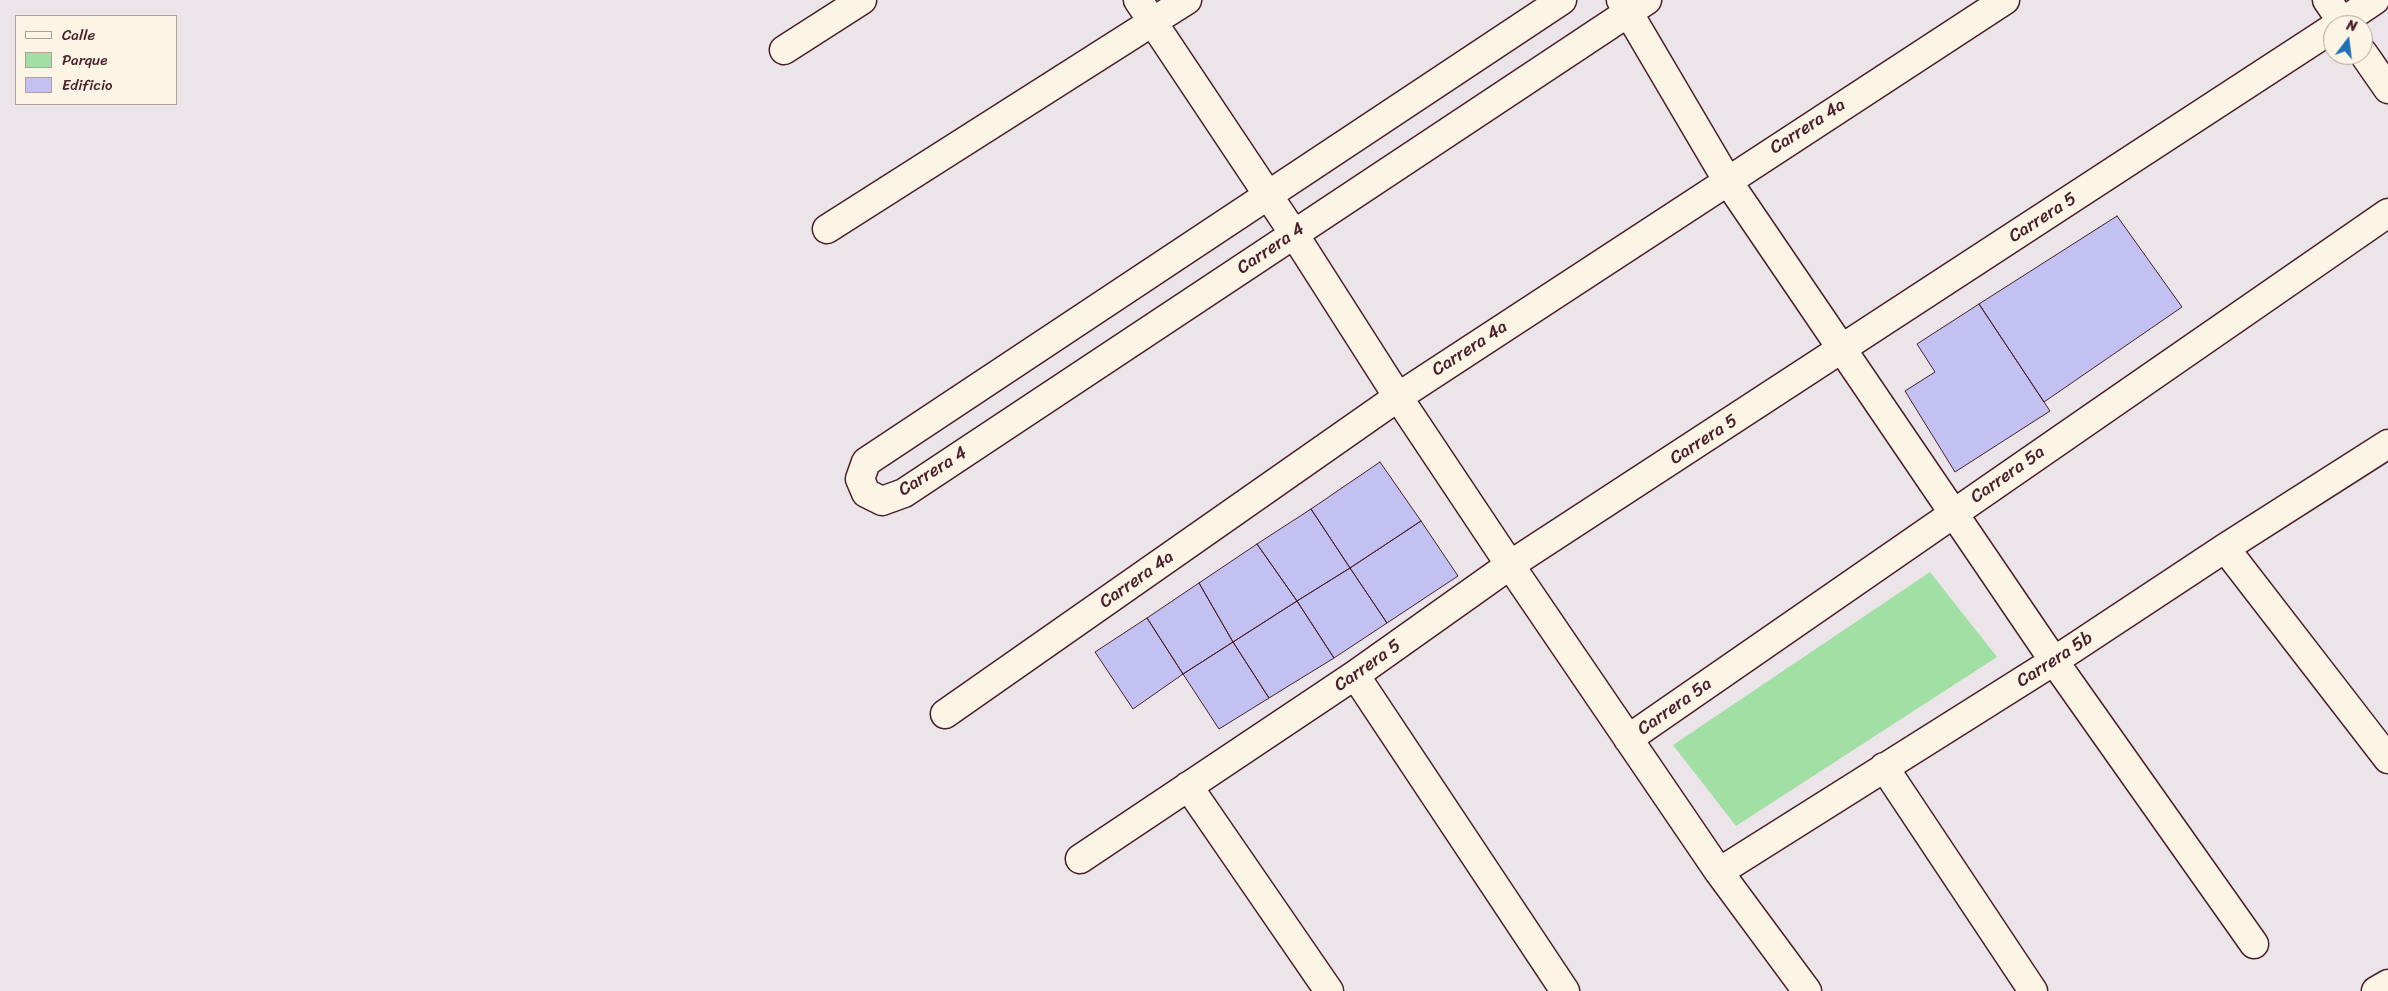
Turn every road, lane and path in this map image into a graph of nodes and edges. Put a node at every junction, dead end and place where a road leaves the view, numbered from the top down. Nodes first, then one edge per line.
1 (862, 0) edge
2 (1187, 0) edge
3 (1562, 0) edge
4 (2005, 0) edge
5 (2327, 0) edge
6 (2376, 0) edge
7 (1632, 4) edge
8 (1145, 11) edge
9 (2334, 15) edge
10 (2354, 15) edge
11 (2323, 35) edge
12 (784, 50) dead end
13 (2371, 65) edge
14 (2388, 89) edge
15 (1727, 180) junction
16 (1268, 195) junction
17 (2388, 213) edge
18 (827, 229) dead end
19 (1294, 234) junction
20 (1842, 350) junction
21 (1398, 397) junction
22 (2388, 444) edge
23 (1953, 513) junction
24 (2225, 548) junction
25 (1510, 565) junction
26 (2054, 661) junction
27 (1355, 675) junction
28 (945, 714) dead end
29 (1628, 739) junction
30 (2388, 759) edge
31 (1884, 767) junction
32 (1188, 786) junction
33 (1080, 859) dead end
34 (1719, 872) junction
35 (2254, 944) dead end
36 (2388, 984) edge
37 (1329, 991) edge
38 (1565, 991) edge
39 (1806, 991) edge
40 (2033, 991) edge
41 (2376, 991) edge

1 - 12 street
2 - 8 street
3 - 16 street, Carrera 4
4 - 15 street, Carrera 4a
5 - 9 street
6 - 10 street, Carrera 5
7 - 15 street
7 - 19 street, Carrera 4
8 - 16 street
8 - 18 street
11 - 20 street, Carrera 5
13 - 14 street
15 - 20 street
15 - 21 street, Carrera 4a
16 - 19 street
16 - 19 street, Carrera 4
17 - 23 street, Carrera 5a
19 - 21 street
20 - 23 street
20 - 25 street, Carrera 5
21 - 25 street
21 - 28 street, Carrera 4a
22 - 24 street, Carrera 5b
23 - 26 street
23 - 29 street, Carrera 5a
24 - 26 street, Carrera 5b
24 - 30 street
25 - 27 street, Carrera 5
25 - 29 street
26 - 31 street, Carrera 5b
26 - 35 street
27 - 32 street, Carrera 5
27 - 38 street
29 - 34 street
31 - 34 street, Carrera 5b
31 - 40 street
32 - 33 street, Carrera 5
32 - 37 street
34 - 39 street
36 - 41 street

